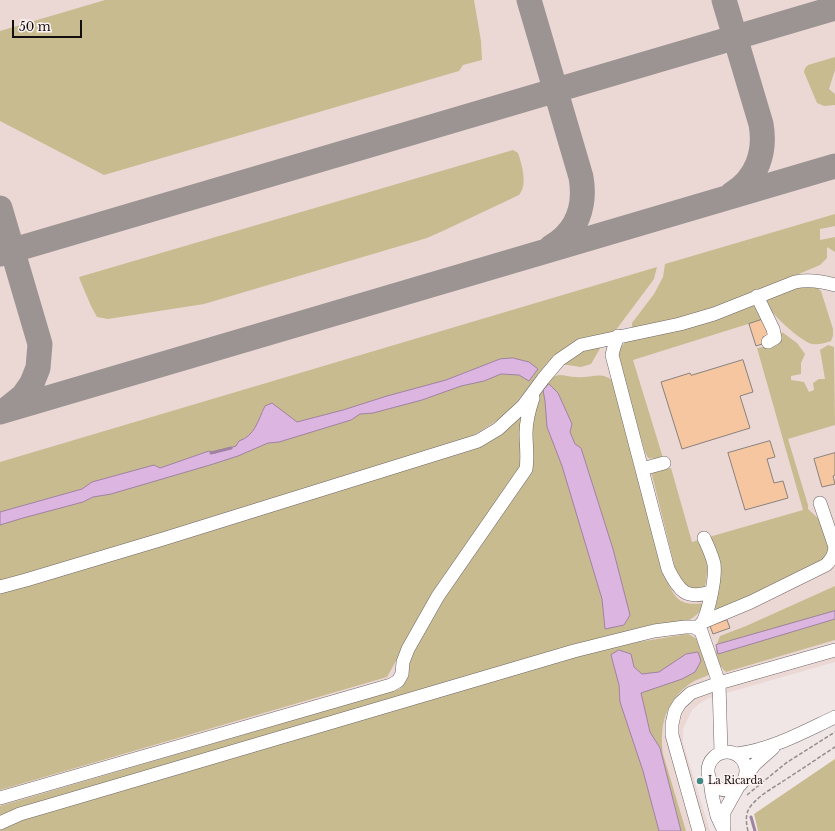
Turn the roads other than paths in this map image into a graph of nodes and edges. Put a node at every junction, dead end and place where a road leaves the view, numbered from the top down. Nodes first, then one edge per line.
1 (835, 285) edge
2 (757, 296) junction
3 (618, 336) junction
4 (768, 342) dead end
5 (543, 379) junction
6 (664, 463) dead end
7 (642, 469) junction
8 (820, 503) dead end
9 (704, 538) dead end
10 (833, 563) edge
11 (0, 587) edge
12 (711, 592) junction
13 (700, 625) junction
14 (835, 650) edge
15 (719, 683) junction
16 (835, 717) edge
17 (777, 744) junction
18 (721, 752) junction
19 (737, 754) junction
20 (746, 775) junction
21 (710, 780) junction
22 (742, 791) junction
23 (0, 798) edge
24 (0, 823) edge
25 (724, 830) edge
26 (699, 831) edge

1 - 2 street
2 - 3 street
2 - 4 street
3 - 5 street
3 - 7 street
5 - 11 street
5 - 23 street
6 - 7 street
7 - 12 street
8 - 10 street
9 - 12 street
10 - 13 street
12 - 13 street
13 - 15 street
13 - 24 street
14 - 15 street
15 - 18 street
15 - 26 street
16 - 17 street
17 - 19 street
17 - 20 street
18 - 19 street
18 - 21 street
19 - 20 street
20 - 22 street
21 - 22 street
21 - 25 street
22 - 25 street

